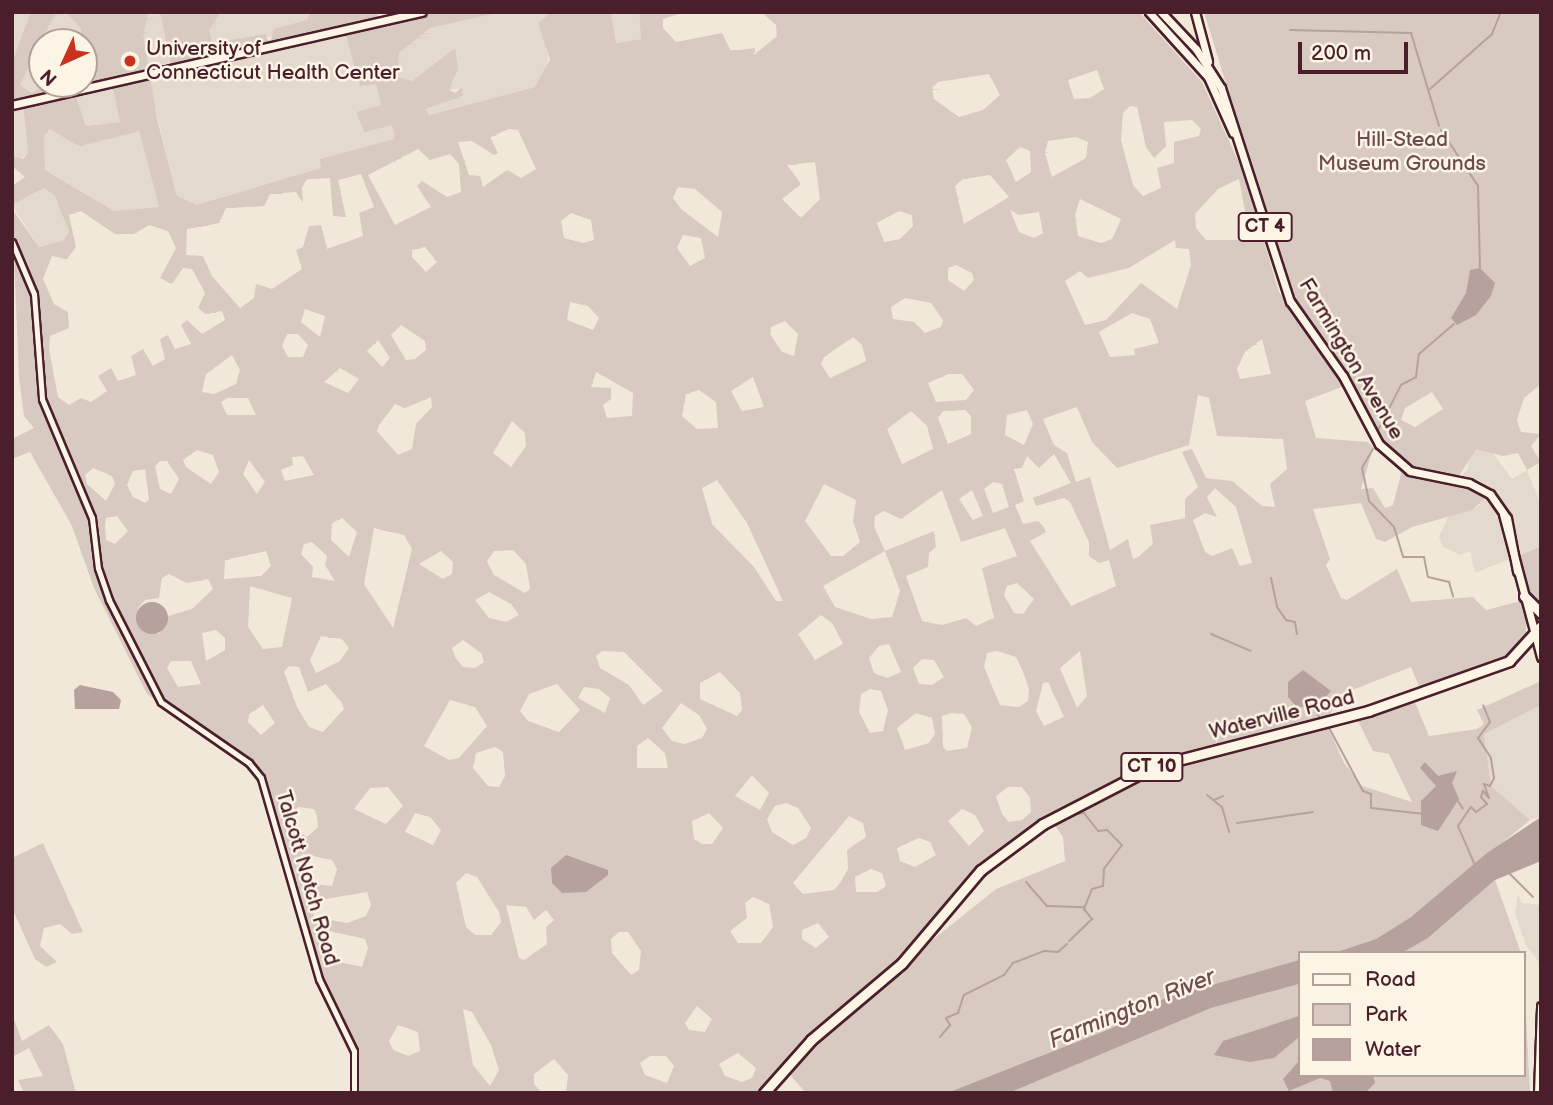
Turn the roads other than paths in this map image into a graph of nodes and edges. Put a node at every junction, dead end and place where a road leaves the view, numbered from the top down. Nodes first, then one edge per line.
1 (422, 12) edge
2 (1149, 12) edge
3 (1161, 12) edge
4 (1195, 12) edge
5 (1213, 75) junction
6 (12, 105) edge
7 (1242, 153) junction
8 (12, 242) edge
9 (1524, 596) junction
10 (1541, 613) edge
11 (1538, 629) edge
12 (1541, 657) edge
13 (1541, 1006) edge
14 (354, 1093) edge
15 (764, 1093) edge
16 (1538, 1093) edge

1 - 6 main road
2 - 7 main road, Farmington Avenue / CT 4
3 - 5 main road, Farmington Avenue
4 - 5 main road, CT 4
5 - 7 main road, Farmington Avenue / CT 4
7 - 9 main road, Farmington Avenue / CT 4
8 - 14 street, Talcott Notch Road
9 - 10 highway
9 - 11 main road, Farmington Avenue / CT 4
11 - 12 main road, Farmington Avenue / CT 4
11 - 15 highway, Waterville Road / CT 10
13 - 16 main road

